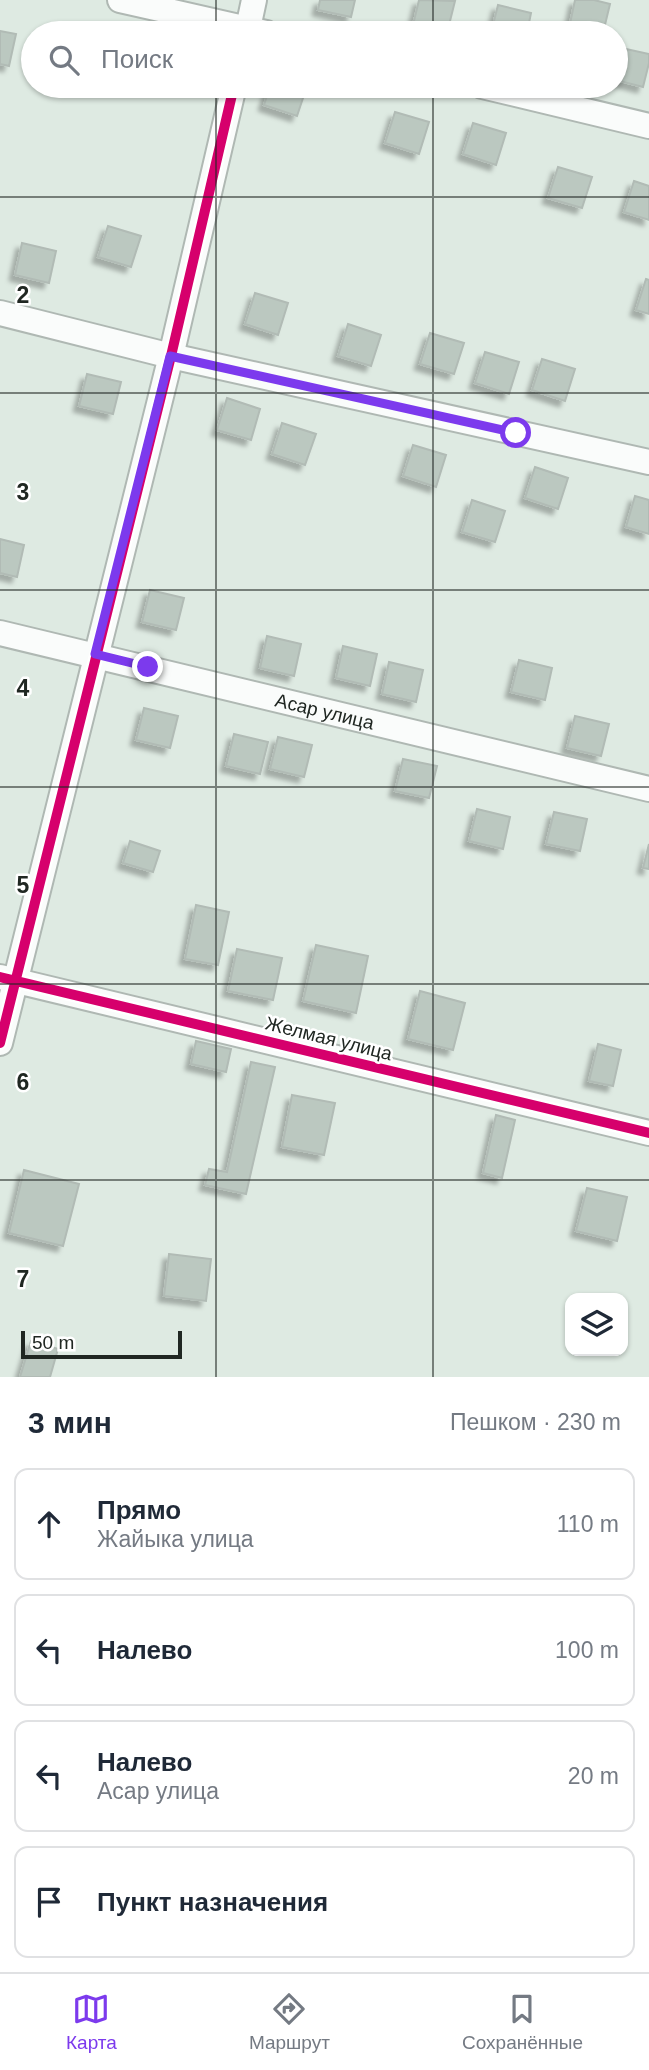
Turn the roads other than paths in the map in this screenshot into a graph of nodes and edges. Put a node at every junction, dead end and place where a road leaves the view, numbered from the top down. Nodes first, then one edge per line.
1 (120, 0) edge
2 (254, 0) edge
3 (208, 21) edge
4 (254, 21) edge
5 (231, 98) edge
6 (532, 98) edge
7 (649, 126) edge
8 (0, 313) edge
9 (170, 356) junction
10 (649, 462) edge
11 (0, 633) edge
12 (95, 654) junction
13 (649, 789) edge
14 (7, 979) edge
15 (0, 1043) edge
16 (649, 1133) edge

1 - 3 street
2 - 4 street
5 - 9 street
6 - 7 street
8 - 9 street
9 - 10 street
9 - 12 street
11 - 12 street, Асар улица
12 - 13 street, Асар улица
12 - 14 street
14 - 15 street
14 - 16 street, Желмая улица

